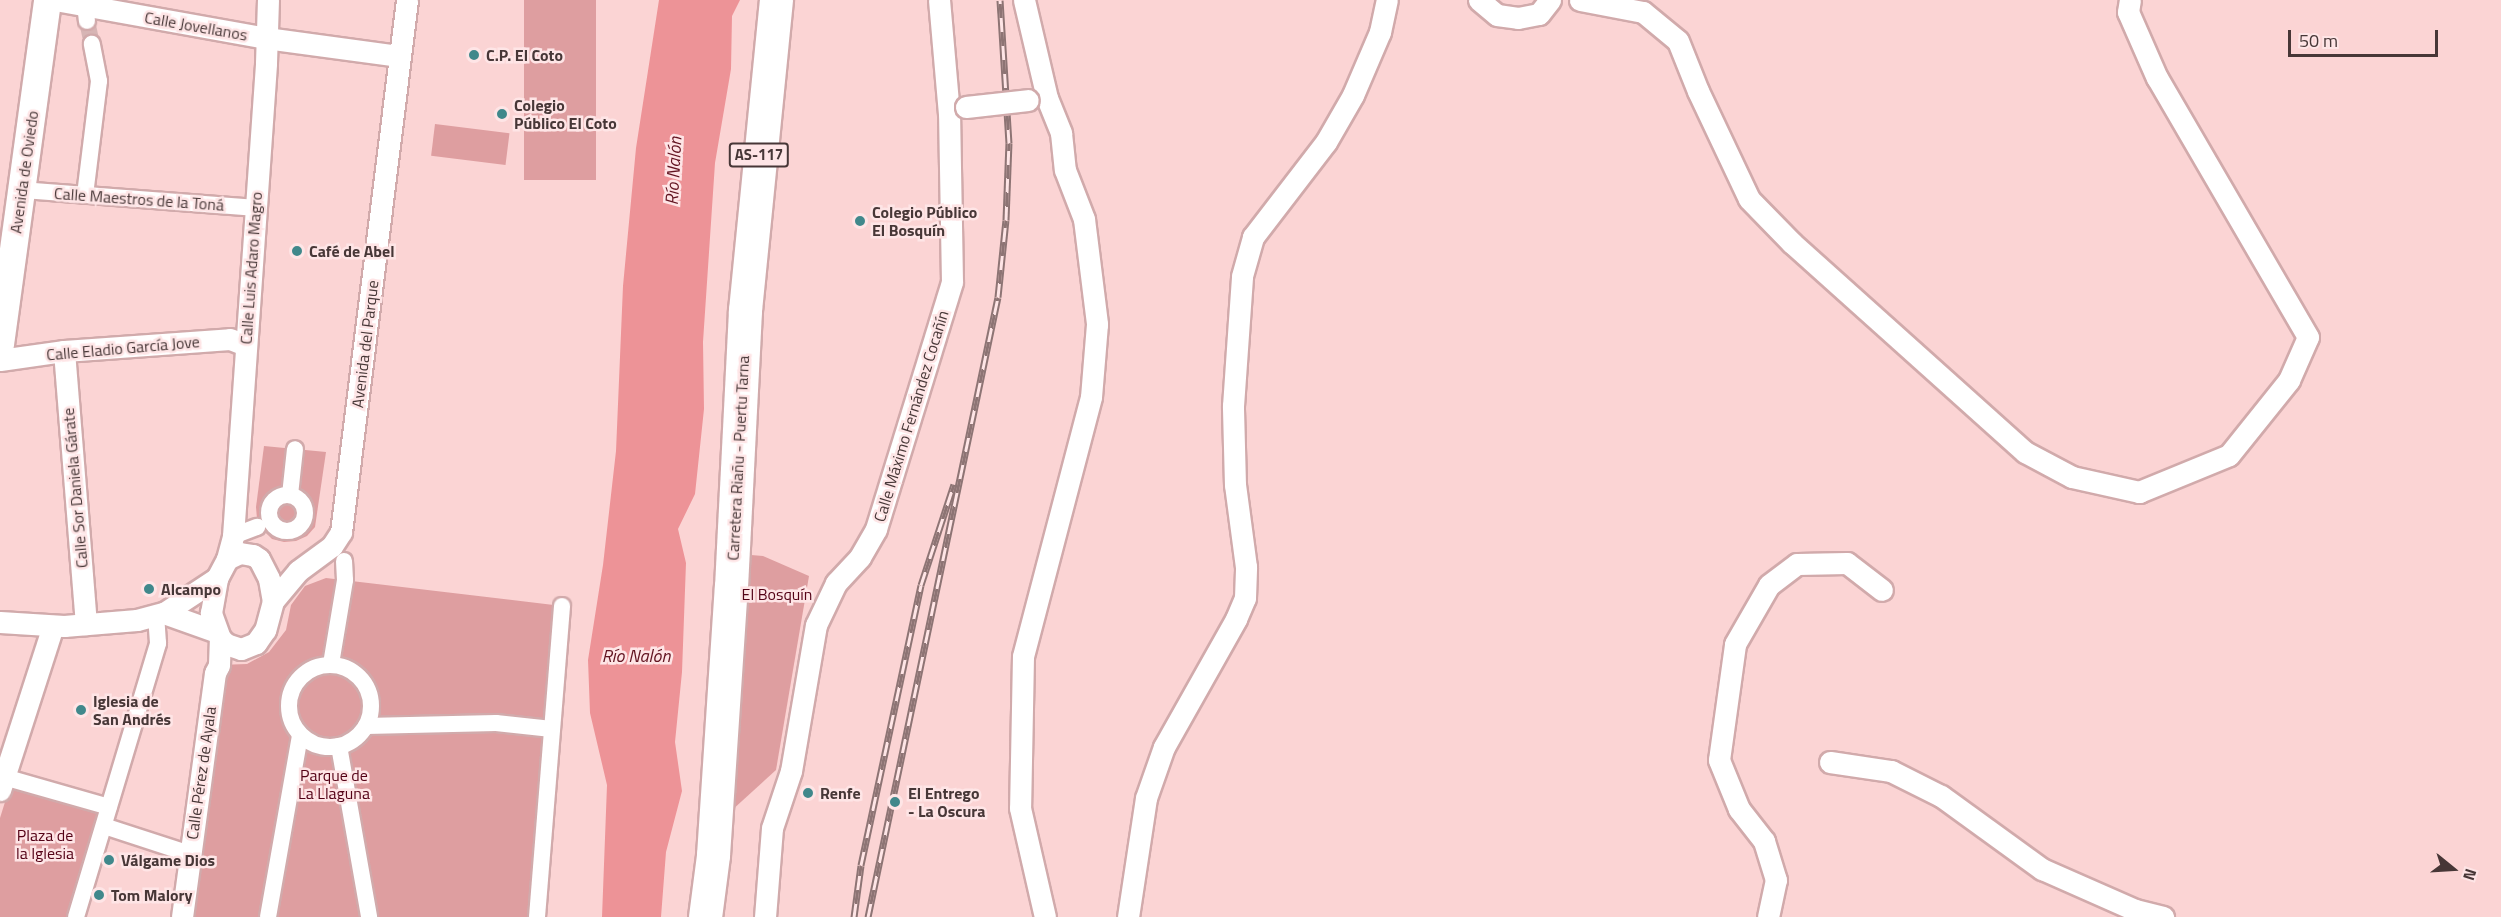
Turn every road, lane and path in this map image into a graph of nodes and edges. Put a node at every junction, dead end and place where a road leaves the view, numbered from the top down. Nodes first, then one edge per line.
1 (47, 0) edge
2 (55, 0) edge
3 (268, 0) edge
4 (407, 0) edge
5 (776, 0) edge
6 (939, 0) edge
7 (1024, 0) edge
8 (1387, 0) edge
9 (1479, 0) edge
10 (1550, 0) edge
11 (1580, 0) edge
12 (2130, 0) edge
13 (266, 38) junction
14 (92, 44) tunnel mouth
15 (400, 56) junction
16 (1038, 99) junction
17 (957, 110) junction
18 (22, 190) junction
19 (85, 195) junction
20 (255, 208) junction
21 (0, 344) edge
22 (246, 345) junction
23 (64, 351) junction
24 (0, 360) edge
25 (295, 449) dead end
26 (290, 495) dead end
27 (256, 526) dead end
28 (240, 552) junction
29 (344, 561) dead end
30 (306, 564) junction
31 (217, 578) junction
32 (1882, 590) dead end
33 (273, 602) junction
34 (562, 606) dead end
35 (160, 614) junction
36 (0, 622) edge
37 (86, 624) junction
38 (53, 626) junction
39 (218, 635) junction
40 (241, 649) junction
41 (331, 664) junction
42 (219, 665) junction
43 (366, 726) junction
44 (552, 729) junction
45 (300, 735) junction
46 (339, 746) junction
47 (1830, 762) dead end
48 (2, 784) edge
49 (109, 807) junction
50 (104, 826) junction
51 (190, 854) junction
52 (76, 917) edge
53 (182, 917) edge
54 (268, 917) edge
55 (369, 917) edge
56 (537, 917) edge
57 (705, 917) edge
58 (765, 917) edge
59 (1045, 917) edge
60 (1128, 917) edge
61 (1768, 917) edge
62 (2163, 917) edge

1 - 18 street, Avenida de Oviedo
2 - 13 street, Calle Jovellanos
3 - 13 street, Calle Luis Adaro Magro
4 - 15 street, Avenida del Parque
5 - 57 main road, Carretera Riañu - Puertu Tarna / AS-117
6 - 17 street, Calle Máximo Fernández Cocañín
7 - 16 street
8 - 60 street
9 - 10 street
11 - 12 street
13 - 15 street, Calle Jovellanos
13 - 20 street, Calle Luis Adaro Magro
14 - 19 street
15 - 30 street, Avenida del Parque
16 - 17 street, bridge
16 - 59 street
17 - 58 street, Calle Máximo Fernández Cocañín
18 - 19 street, Calle Maestros de la Toná
18 - 21 street, Avenida de Oviedo
19 - 20 street, Calle Maestros de la Toná
20 - 22 street, Calle Luis Adaro Magro
22 - 23 street, Calle Eladio García Jove
22 - 28 street, Calle Luis Adaro Magro
23 - 24 street, Calle Eladio García Jove
23 - 37 street, Calle Sor Daniela Gárate
25 - 26 street
27 - 28 street
28 - 30 street
28 - 31 street
28 - 33 street
29 - 41 street
30 - 33 street, Avenida del Parque
31 - 35 street
31 - 39 street
32 - 61 street
33 - 40 street
34 - 44 street
35 - 37 street
35 - 39 street
35 - 49 street
36 - 38 street
37 - 38 street
38 - 48 street
39 - 40 street
39 - 42 street, Calle Pérez de Ayala
40 - 42 street
41 - 43 street
41 - 45 street
42 - 51 street, Calle Pérez de Ayala
43 - 44 street
43 - 46 street
44 - 56 street
45 - 46 street
45 - 54 street
46 - 55 street
47 - 62 street
48 - 49 street
49 - 50 street
50 - 51 street
50 - 52 street
51 - 53 street, Calle Pérez de Ayala

